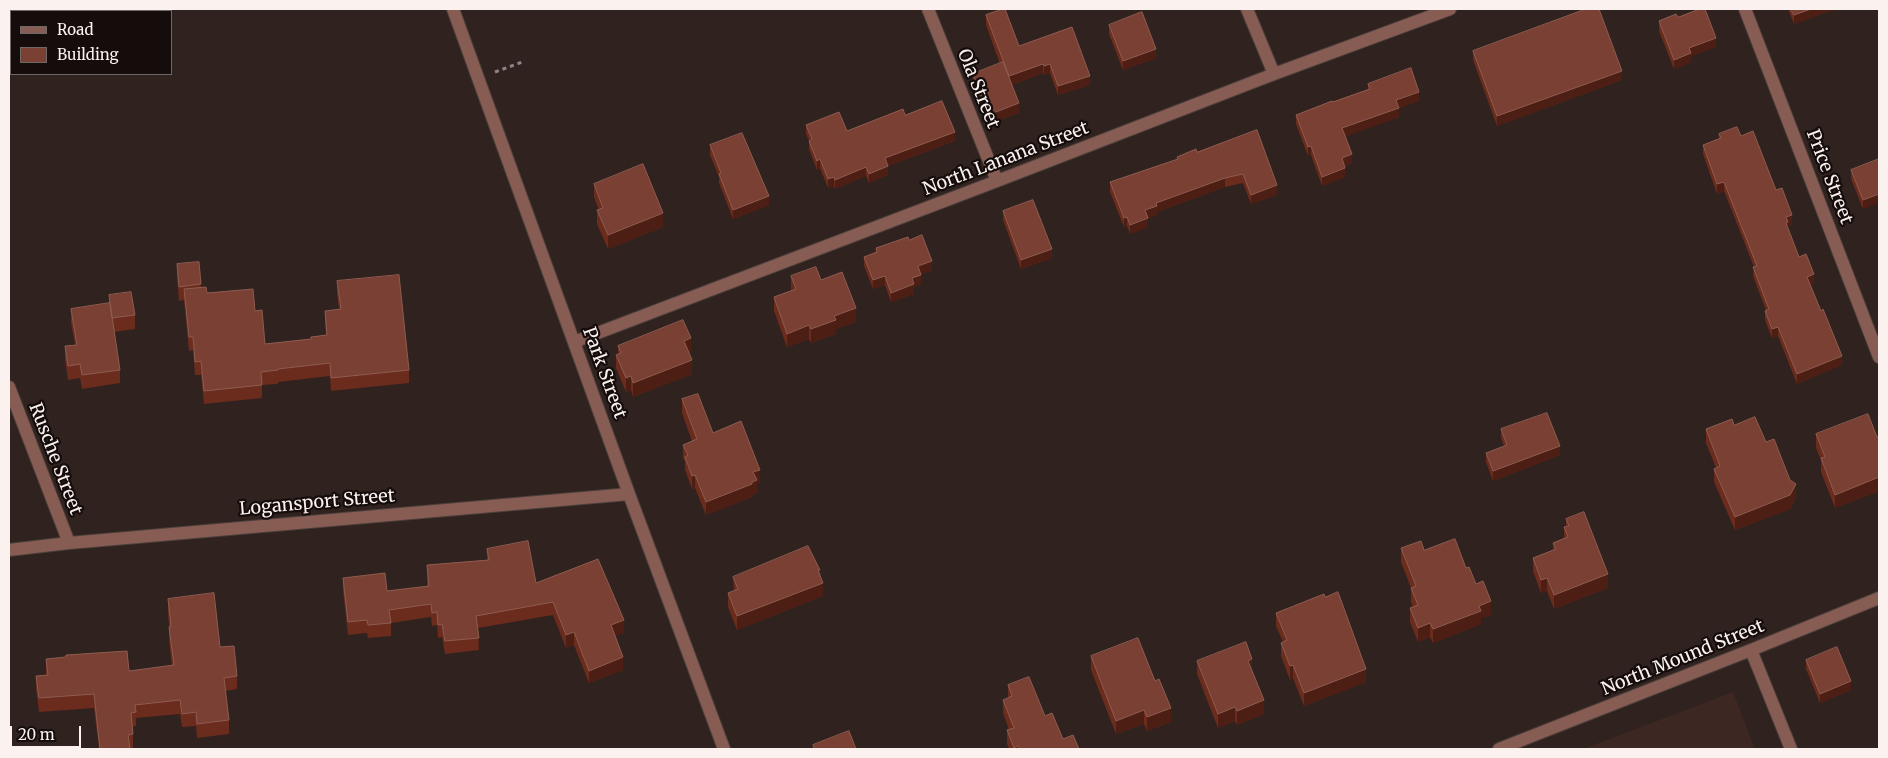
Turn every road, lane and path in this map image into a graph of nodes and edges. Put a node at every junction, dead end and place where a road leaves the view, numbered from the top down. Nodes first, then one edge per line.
1 (453, 9) edge
2 (928, 9) edge
3 (1247, 9) edge
4 (1450, 9) edge
5 (1745, 9) edge
6 (525, 61) dead end
7 (1274, 74) junction
8 (478, 78) junction
9 (997, 181) junction
10 (574, 342) junction
11 (1879, 357) edge
12 (9, 387) edge
13 (629, 494) junction
14 (69, 543) junction
15 (9, 550) edge
16 (1879, 598) edge
17 (1751, 650) junction
18 (724, 749) edge
19 (1499, 749) edge
20 (1791, 749) edge

1 - 8 street, Park Street
2 - 9 street, Ola Street
3 - 7 street
4 - 7 street, North Lanana Street
5 - 11 street, Price Street
6 - 8 path
7 - 9 street, North Lanana Street
8 - 10 street, Park Street
9 - 10 street, North Lanana Street
10 - 13 street, Park Street
12 - 14 street, Rusche Street
13 - 14 street, Logansport Street
13 - 18 street, Park Street
14 - 15 street, Logansport Street
16 - 17 street, North Mound Street
17 - 19 street, North Mound Street
17 - 20 street

